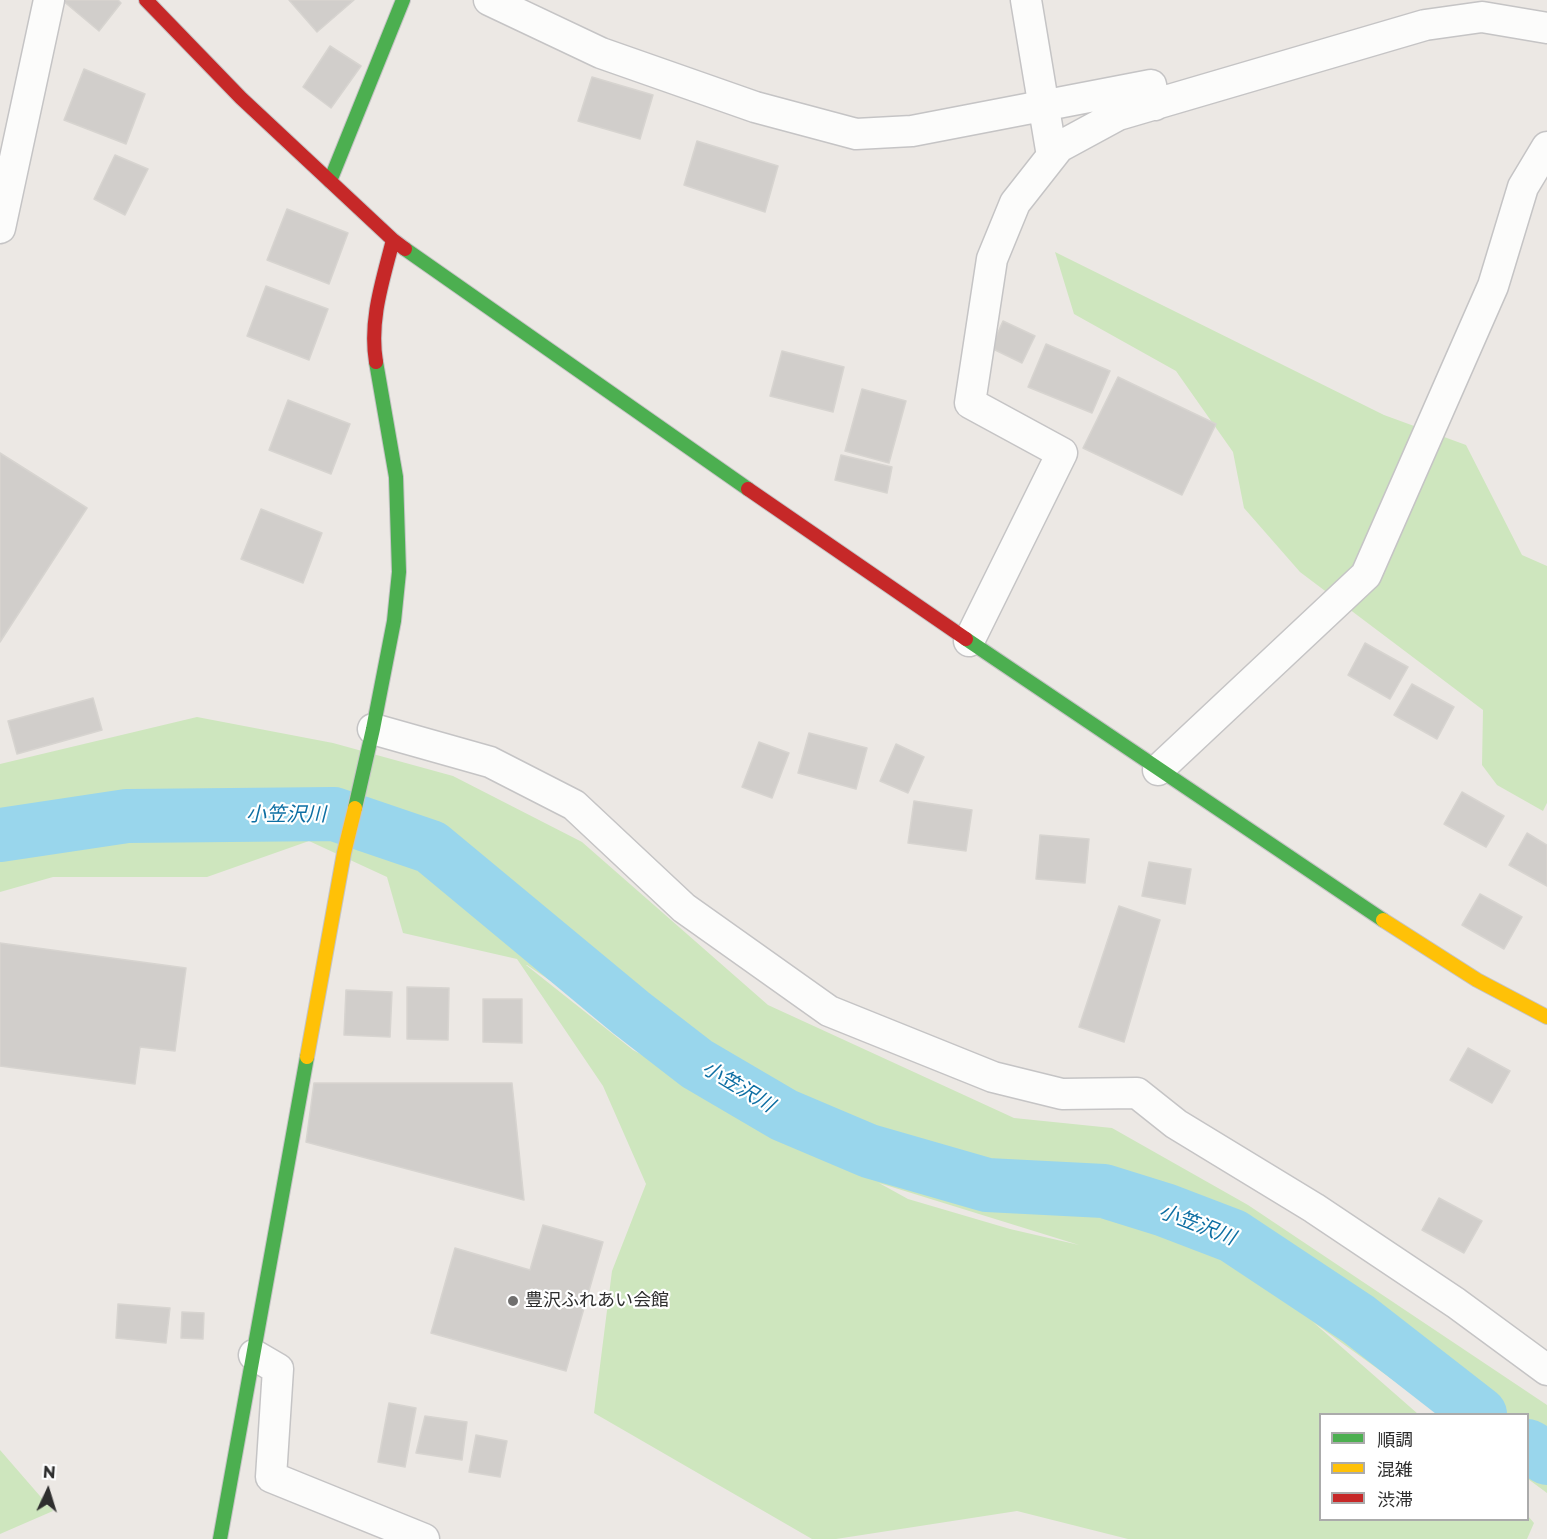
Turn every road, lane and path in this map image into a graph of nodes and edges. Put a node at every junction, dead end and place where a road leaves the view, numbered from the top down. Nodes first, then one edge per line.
1 (49, 0) edge
2 (146, 0) edge
3 (403, 0) edge
4 (489, 0) edge
5 (1026, 0) edge
6 (1547, 28) edge
7 (1155, 105) junction
8 (1043, 106) junction
9 (1547, 147) edge
10 (1052, 156) junction
11 (330, 181) junction
12 (0, 228) edge
13 (393, 240) junction
14 (969, 641) junction
15 (373, 729) junction
16 (1158, 770) junction
17 (1547, 1017) edge
18 (254, 1355) junction
19 (1547, 1370) edge
20 (220, 1539) edge
21 (424, 1539) edge

1 - 12 street
2 - 11 street
3 - 11 street
4 - 8 street
5 - 8 street
6 - 7 street
7 - 8 street
7 - 10 street
8 - 10 street
9 - 16 street
10 - 14 street
11 - 13 street
13 - 14 street
13 - 15 street
14 - 16 street
15 - 18 street
15 - 19 street
16 - 17 street
18 - 20 street
18 - 21 street

